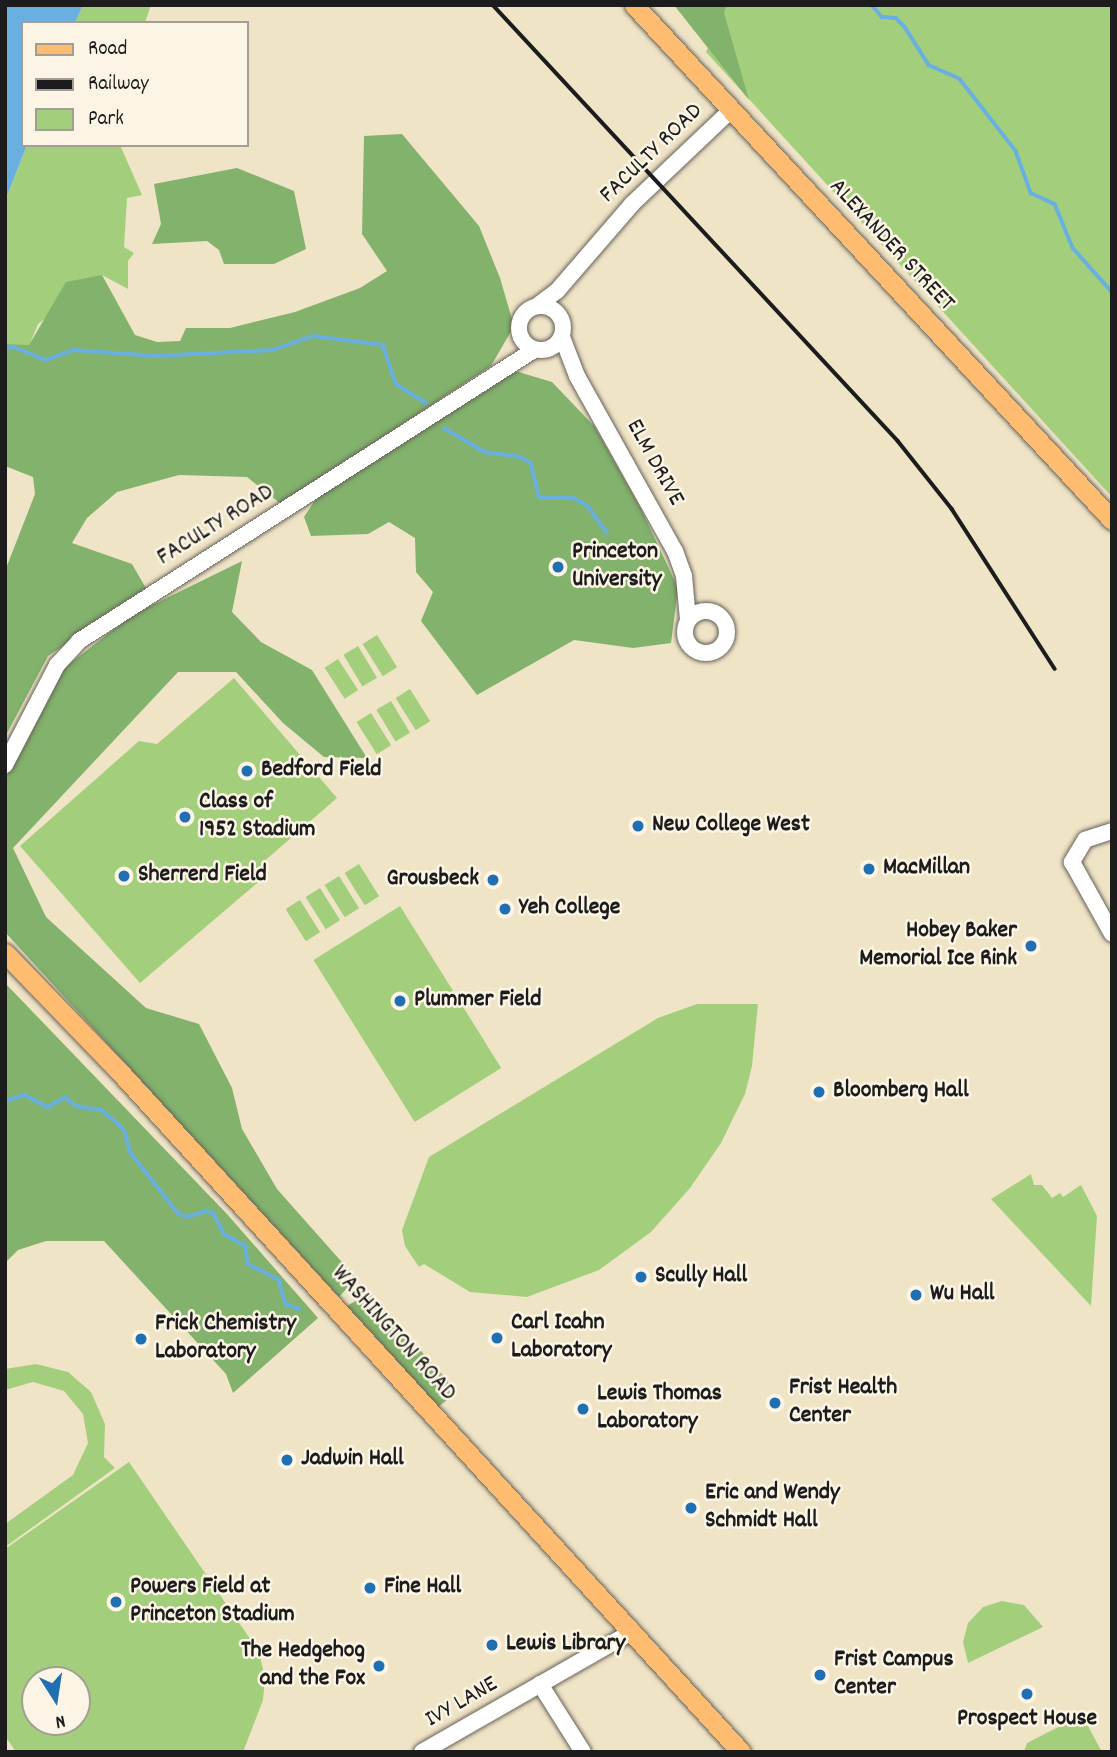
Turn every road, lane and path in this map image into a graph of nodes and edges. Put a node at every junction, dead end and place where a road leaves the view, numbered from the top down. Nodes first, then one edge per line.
1 (634, 5) edge
2 (732, 110) junction
3 (580, 265) junction
4 (537, 306) junction
5 (562, 319) junction
6 (520, 334) junction
7 (562, 337) junction
8 (542, 350) junction
9 (499, 370) junction
10 (578, 376) junction
11 (1112, 520) edge
12 (684, 576) junction
13 (713, 611) junction
14 (688, 620) junction
15 (5, 765) edge
16 (1112, 831) edge
17 (1112, 934) edge
18 (5, 953) edge
19 (633, 1631) junction
20 (540, 1685) junction
21 (422, 1752) edge
22 (583, 1752) edge
23 (741, 1752) edge

1 - 2 main road, ALEXANDER STREET
2 - 3 street, FACULTY ROAD
2 - 11 main road, ALEXANDER STREET
3 - 4 street, FACULTY ROAD
3 - 5 street, FACULTY ROAD
4 - 5 street
4 - 6 street
5 - 7 street
6 - 8 street
6 - 9 street, FACULTY ROAD
7 - 8 street
7 - 10 street, ELM DRIVE
8 - 9 street, FACULTY ROAD
8 - 10 street, ELM DRIVE
9 - 15 street, FACULTY ROAD
10 - 12 street, ELM DRIVE
12 - 13 street, ELM DRIVE
12 - 14 street, ELM DRIVE
13 - 14 street
13 - 14 street
16 - 17 street
18 - 19 main road, WASHINGTON ROAD
19 - 20 street, IVY LANE
19 - 23 main road, WASHINGTON ROAD
20 - 21 street, IVY LANE
20 - 22 street

